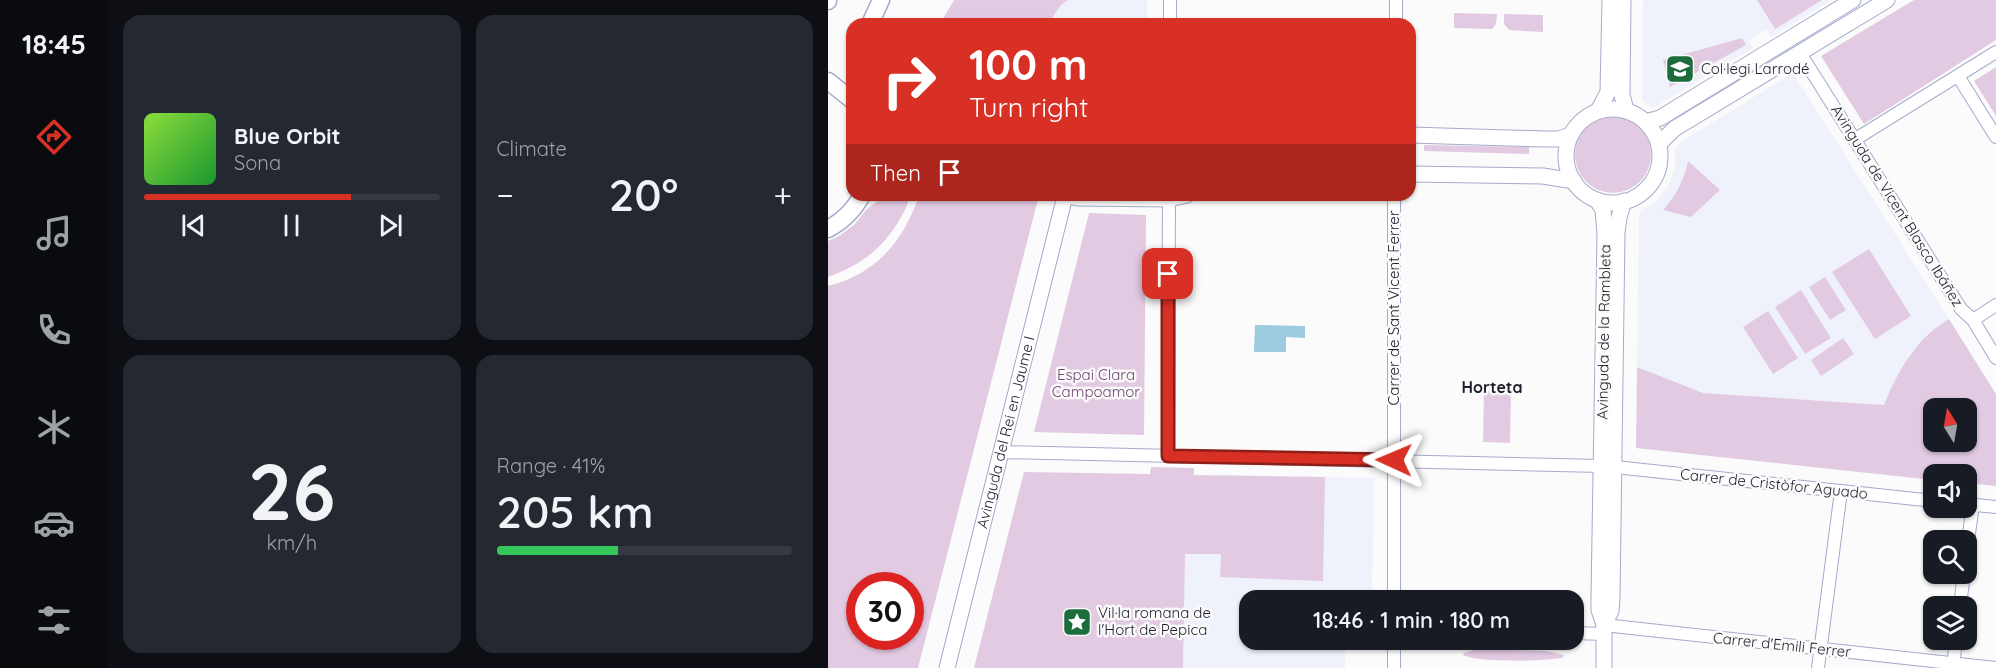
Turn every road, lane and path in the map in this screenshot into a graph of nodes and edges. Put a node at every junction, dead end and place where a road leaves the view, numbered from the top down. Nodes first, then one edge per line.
1 (881, 0) edge
2 (1170, 0) edge
3 (1396, 0) edge
4 (1610, 0) edge
5 (1623, 0) edge
6 (1853, 0) edge
7 (1887, 0) edge
8 (873, 18) edge
9 (1170, 18) edge
10 (1396, 18) edge
11 (1996, 52) edge
12 (1800, 53) junction
13 (1958, 76) junction
14 (828, 81) edge
15 (846, 91) edge
16 (1626, 110) junction
17 (1598, 111) junction
18 (1646, 122) junction
19 (1416, 135) edge
20 (1571, 135) junction
21 (1996, 137) edge
22 (1854, 140) junction
23 (1659, 144) junction
24 (1416, 174) edge
25 (1574, 181) junction
26 (1597, 200) junction
27 (859, 201) edge
28 (1063, 201) edge
29 (1168, 201) edge
30 (1394, 201) edge
31 (1624, 201) junction
32 (828, 229) edge
33 (1996, 305) edge
34 (1972, 321) junction
35 (1996, 357) edge
36 (1000, 452) junction
37 (1168, 456) junction
38 (1394, 460) junction
39 (1608, 466) junction
40 (1841, 491) junction
41 (1923, 500) edge
42 (1977, 505) edge
43 (1996, 507) edge
44 (1394, 590) edge
45 (1604, 630) junction
46 (1584, 632) edge
47 (1820, 649) junction
48 (1394, 650) edge
49 (1955, 650) edge
50 (1953, 666) edge
51 (947, 668) edge
52 (1394, 668) edge
53 (1604, 668) edge
54 (1818, 668) edge
55 (1996, 668) edge

1 - 8 main road
2 - 9 street
3 - 10 street
4 - 17 street
5 - 16 street
6 - 18 street
7 - 12 street
11 - 13 street
12 - 22 street, Avinguda de Vicent Blasco Ibáñez
12 - 23 street
13 - 21 street
13 - 22 street
14 - 15 main road
16 - 17 street
16 - 18 street
17 - 20 street
18 - 23 street
19 - 20 street
20 - 25 street
22 - 34 street, Avinguda de Vicent Blasco Ibáñez
23 - 31 street
24 - 25 street
25 - 26 street
26 - 31 street
26 - 39 street, Avinguda de la Rambleta
27 - 32 main road
28 - 36 street, Avinguda del Rei en Jaume I
29 - 37 street
30 - 38 street, Carrer de Sant Vicent Ferrer
31 - 39 street, Avinguda de la Rambleta
33 - 34 street
34 - 35 street, Avinguda de Vicent Blasco Ibáñez
36 - 37 street, Carrer de Cristòfor Aguado
36 - 51 street, Avinguda del Rei en Jaume I
37 - 38 street, Carrer de Cristòfor Aguado
38 - 39 street, Carrer de Cristòfor Aguado
38 - 44 street, Carrer de Sant Vicent Ferrer
39 - 40 street, Carrer de Cristòfor Aguado
39 - 45 street, Avinguda de la Rambleta
40 - 41 street, Carrer de Cristòfor Aguado
40 - 47 street
42 - 43 street
45 - 46 street, Carrer d'Emili Ferrer
45 - 47 street, Carrer d'Emili Ferrer
45 - 53 street, Avinguda de la Rambleta
47 - 50 street, Carrer d'Emili Ferrer
47 - 54 street
48 - 52 street
49 - 50 street
50 - 55 street, Carrer d'Emili Ferrer

